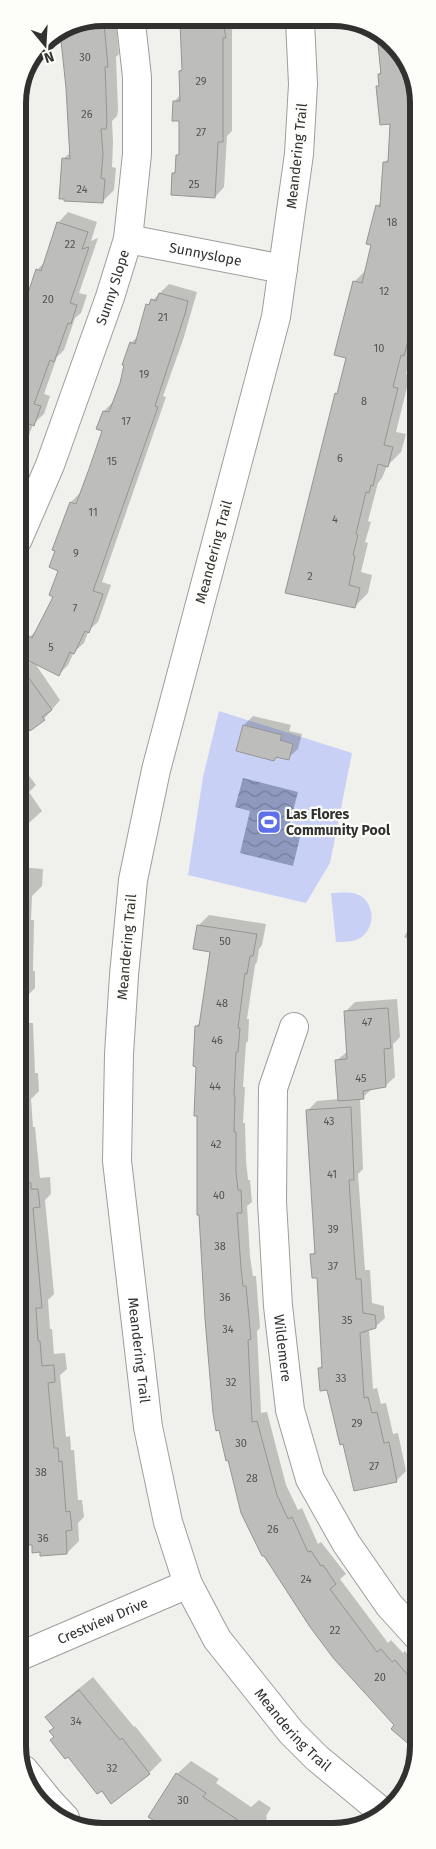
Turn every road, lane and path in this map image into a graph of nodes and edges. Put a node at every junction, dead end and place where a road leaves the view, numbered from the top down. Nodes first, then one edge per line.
1 (131, 26) edge
2 (300, 26) edge
3 (128, 239) junction
4 (283, 269) junction
5 (26, 520) edge
6 (294, 1027) dead end
7 (188, 1584) junction
8 (410, 1628) edge
9 (26, 1654) edge
10 (378, 1808) edge

1 - 3 street, Sunny Slope
2 - 4 street, Meandering Trail
3 - 4 street, Sunnyslope
3 - 5 street, Sunny Slope
4 - 7 street, Meandering Trail
6 - 8 street, Wildemere
7 - 9 street, Crestview Drive
7 - 10 street, Meandering Trail

